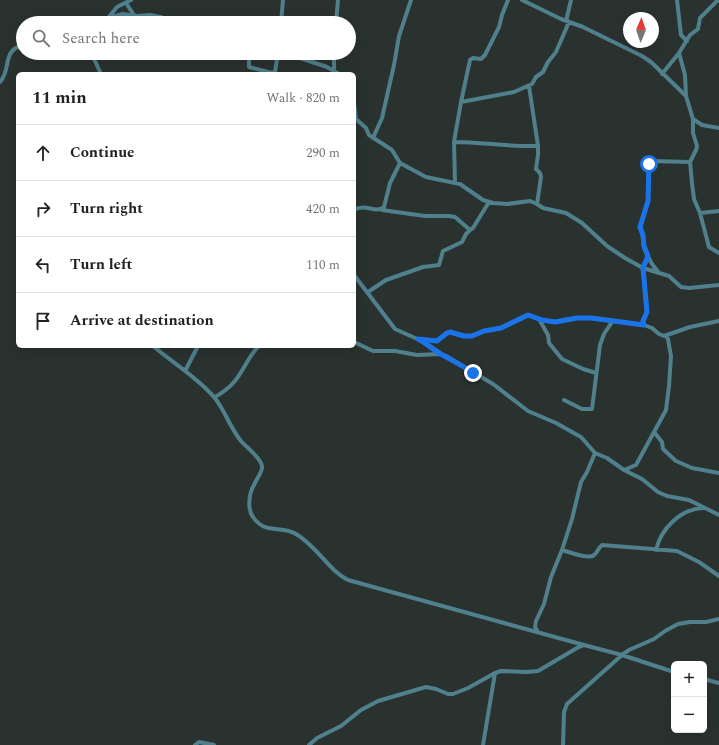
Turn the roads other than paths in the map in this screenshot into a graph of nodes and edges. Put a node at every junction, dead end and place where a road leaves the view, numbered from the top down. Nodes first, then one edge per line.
1 (120, 0) edge
2 (282, 0) edge
3 (338, 0) edge
4 (411, 0) edge
5 (508, 0) edge
6 (522, 0) edge
7 (571, 0) edge
8 (676, 0) edge
9 (718, 0) edge
10 (128, 2) edge
11 (110, 16) edge
12 (118, 16) edge
13 (134, 16) junction
14 (157, 16) edge
15 (281, 16) edge
16 (337, 16) edge
17 (568, 21) junction
18 (687, 41) junction
19 (16, 48) edge
20 (679, 53) junction
21 (94, 60) edge
22 (249, 60) edge
23 (277, 60) edge
24 (309, 60) edge
25 (334, 60) edge
26 (334, 71) joint
27 (99, 72) edge
28 (269, 72) edge
29 (275, 72) edge
30 (662, 74) junction
31 (0, 82) edge
32 (529, 86) junction
33 (686, 96) junction
34 (461, 102) junction
35 (356, 119) edge
36 (693, 119) junction
37 (719, 128) edge
38 (373, 138) junction
39 (454, 142) junction
40 (538, 146) junction
41 (690, 162) junction
42 (400, 163) junction
43 (455, 183) junction
44 (489, 202) junction
45 (537, 204) junction
46 (356, 209) edge
47 (382, 210) junction
48 (719, 211) edge
49 (700, 213) junction
50 (470, 230) junction
51 (719, 253) edge
52 (648, 256) junction
53 (643, 268) junction
54 (659, 273) junction
55 (356, 277) edge
56 (719, 285) edge
57 (368, 292) junction
58 (538, 319) junction
59 (719, 321) edge
60 (612, 322) junction
61 (644, 325) junction
62 (666, 336) junction
63 (418, 339) junction
64 (356, 343) edge
65 (156, 348) edge
66 (197, 348) edge
67 (258, 348) edge
68 (440, 354) junction
69 (185, 371) junction
70 (596, 373) junction
71 (215, 397) junction
72 (564, 400) dead end
73 (654, 432) junction
74 (595, 452) junction
75 (624, 470) junction
76 (719, 474) edge
77 (703, 508) junction
78 (719, 515) edge
79 (562, 550) junction
80 (656, 550) junction
81 (719, 576) edge
82 (719, 619) edge
83 (538, 633) junction
84 (584, 645) junction
85 (622, 655) junction
86 (671, 671) edge
87 (494, 672) junction
88 (707, 680) edge
89 (719, 683) edge
90 (195, 745) edge
91 (214, 745) edge
92 (309, 745) edge
93 (483, 745) edge
94 (562, 745) edge

1 - 10 street
2 - 15 street
3 - 16 street
4 - 38 street
5 - 34 street
6 - 17 street
7 - 17 street
8 - 18 street
9 - 18 street
10 - 11 street
10 - 13 street
12 - 13 street
13 - 14 street
17 - 30 street
17 - 32 street
18 - 20 street
19 - 31 street
20 - 30 street
20 - 33 street
21 - 27 street
22 - 28 street
23 - 29 street
24 - 26 street
25 - 26 street
30 - 33 street
32 - 34 street
32 - 40 street
33 - 36 street
34 - 39 street
35 - 38 street
36 - 37 street
36 - 41 street
38 - 42 street
39 - 40 street
39 - 43 street
40 - 45 street
41 - 49 street
41 - 52 street
42 - 43 street
42 - 47 street
43 - 44 street
44 - 45 street
44 - 50 street
45 - 53 street
46 - 47 street
47 - 50 street
48 - 49 street
49 - 51 street
50 - 57 street
52 - 53 street
52 - 54 street
53 - 54 street
53 - 61 street
54 - 56 street
55 - 57 street
57 - 63 street
58 - 60 street
58 - 63 street
58 - 70 street
59 - 62 street
60 - 61 street
60 - 70 street
61 - 62 street
62 - 73 street
63 - 68 street
64 - 68 street
65 - 69 street
66 - 69 street
67 - 71 street
68 - 74 street
69 - 71 street
70 - 72 street
71 - 83 street
73 - 75 street
73 - 76 street
74 - 75 street
74 - 79 street
75 - 77 street
77 - 78 street
77 - 80 street
79 - 80 street
79 - 83 street
80 - 81 street
82 - 85 street
83 - 84 street
84 - 85 street
84 - 87 street
85 - 86 street
85 - 94 street
87 - 92 street
87 - 93 street
88 - 89 street
90 - 91 street

